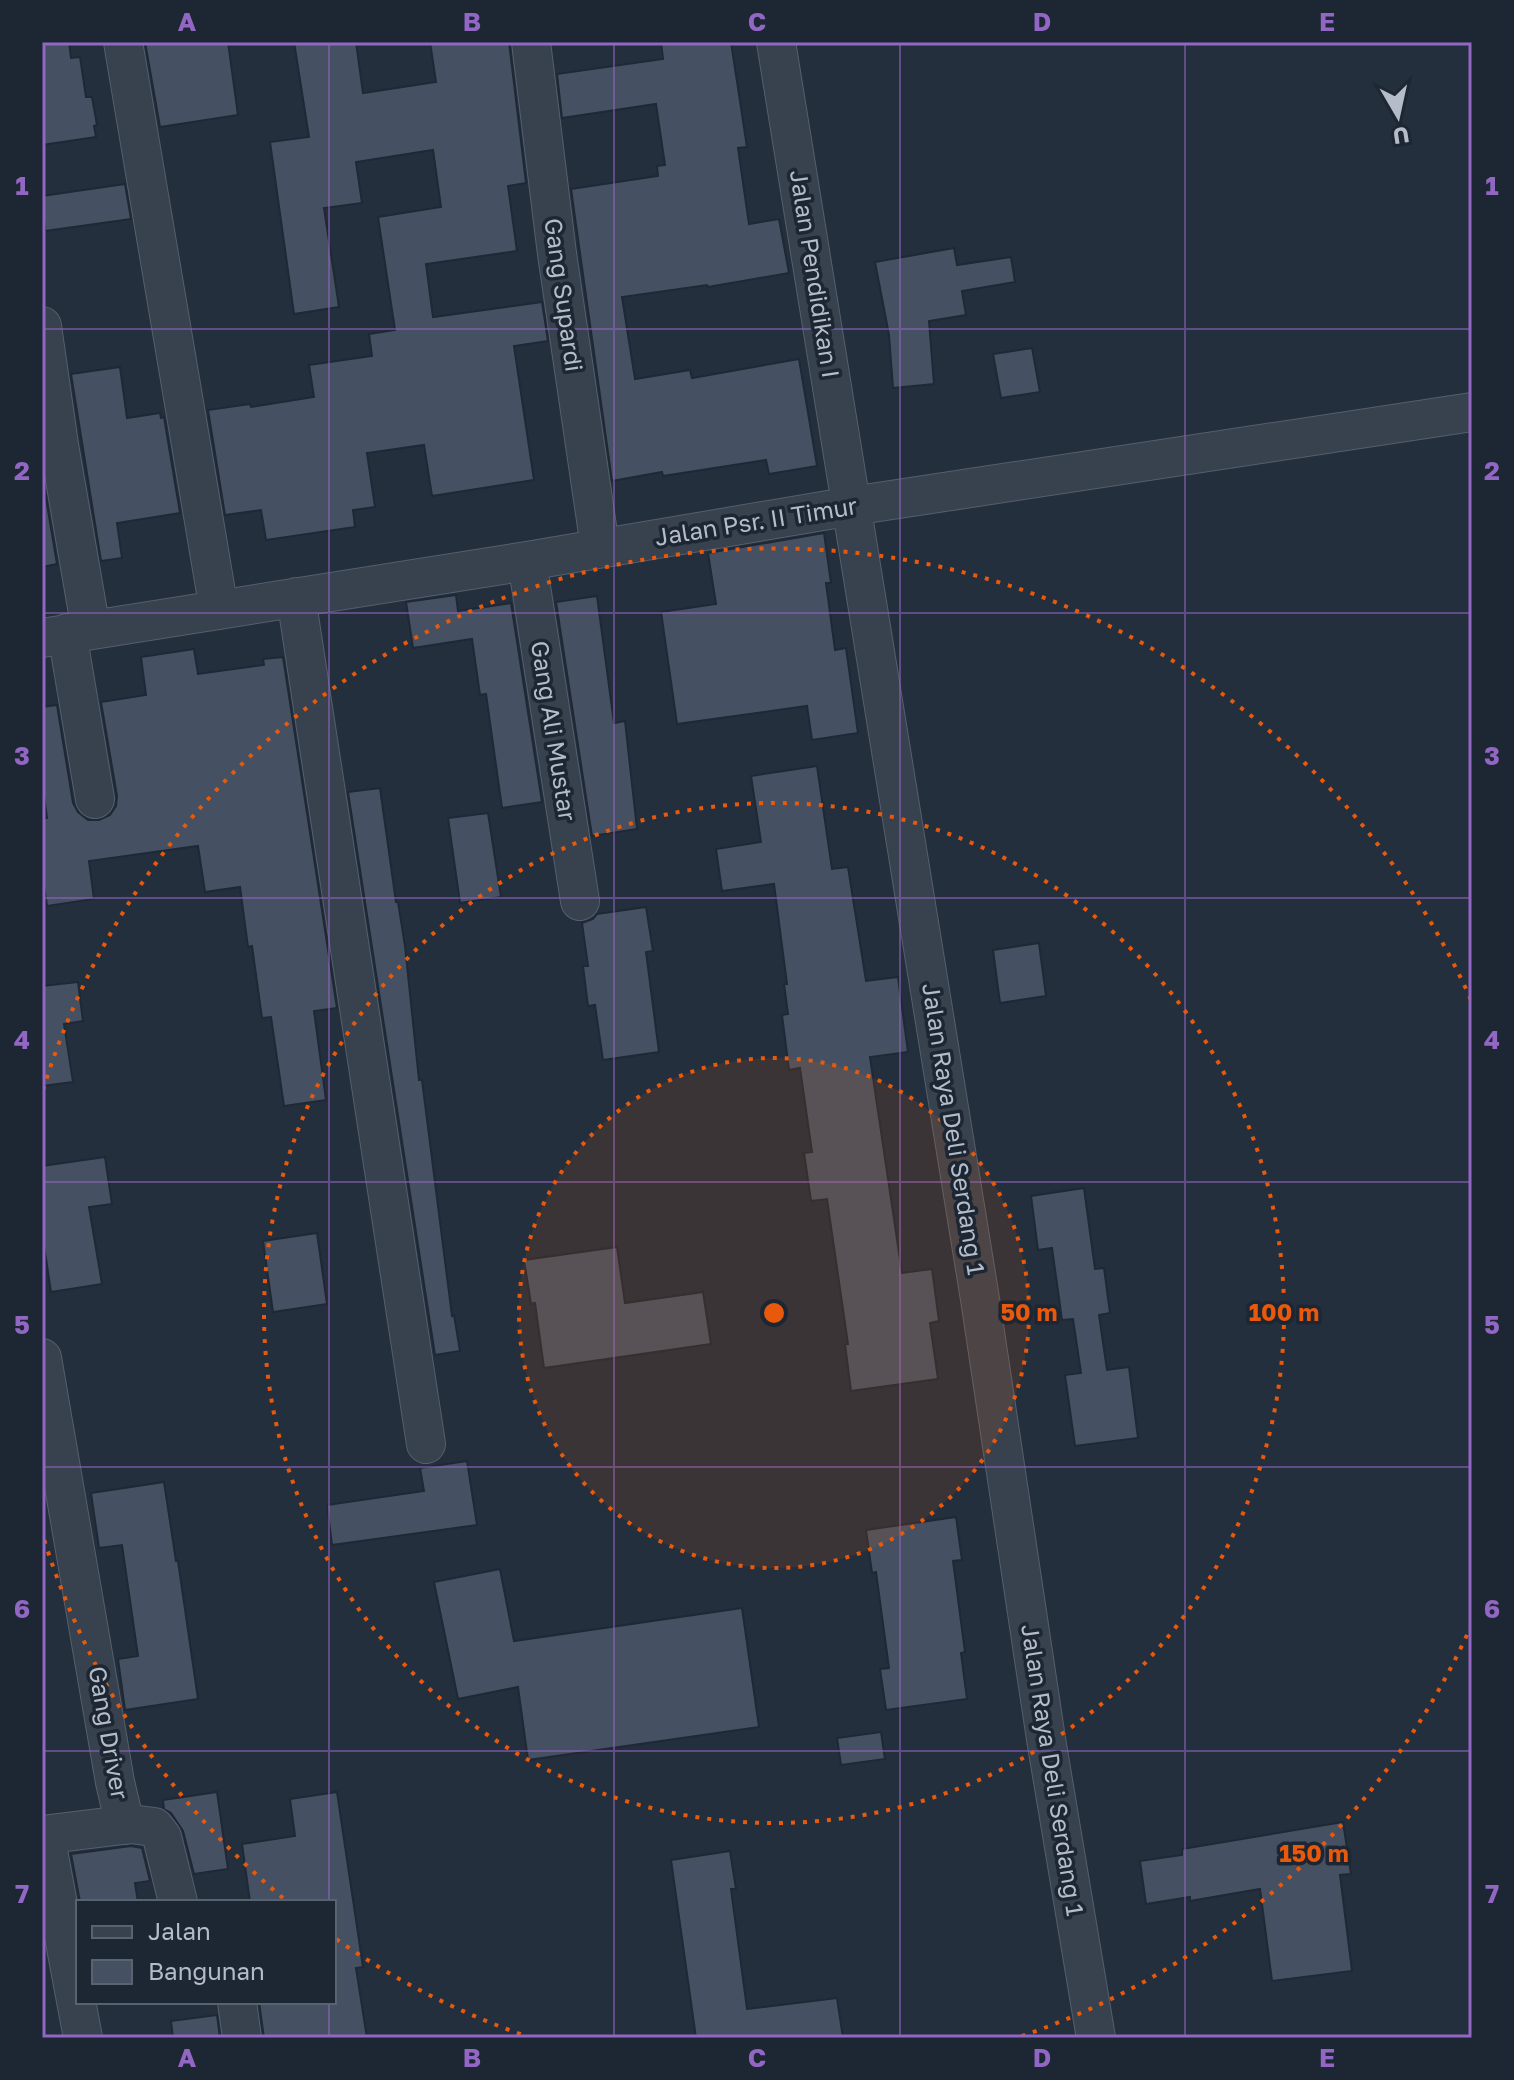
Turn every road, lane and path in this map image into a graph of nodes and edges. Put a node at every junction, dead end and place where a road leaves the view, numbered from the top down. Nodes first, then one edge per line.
1 (123, 42) edge
2 (531, 42) edge
3 (776, 42) edge
4 (42, 326) edge
5 (1472, 412) edge
6 (852, 506) junction
7 (600, 547) junction
8 (527, 561) junction
9 (296, 597) junction
10 (219, 610) junction
11 (67, 634) edge
12 (95, 799) dead end
13 (580, 901) dead end
14 (42, 1358) edge
15 (426, 1444) dead end
16 (125, 1825) junction
17 (44, 1835) edge
18 (177, 1900) edge
19 (76, 2002) edge
20 (76, 2004) edge
21 (237, 2004) edge
22 (83, 2038) edge
23 (242, 2038) edge
24 (1096, 2038) edge

1 - 10 street
2 - 7 street, Gang Supardi
3 - 6 street, Jalan Pendidikan I
4 - 11 street
5 - 6 street, Jalan Psr. II Timur
6 - 7 street, Jalan Psr. II Timur
6 - 24 street, Jalan Raya Deli Serdang 1
7 - 8 street, Jalan Psr. II Timur
8 - 9 street, Jalan Psr. II Timur
8 - 13 street, Gang Ali Mustar
9 - 10 street, Jalan Psr. II Timur
9 - 15 street
10 - 11 street, Jalan Psr. II Timur
11 - 12 street
14 - 16 street, Gang Driver
16 - 17 street, Gang Driver
16 - 18 street
17 - 19 street, Gang Driver
20 - 22 street, Gang Driver
21 - 23 street

